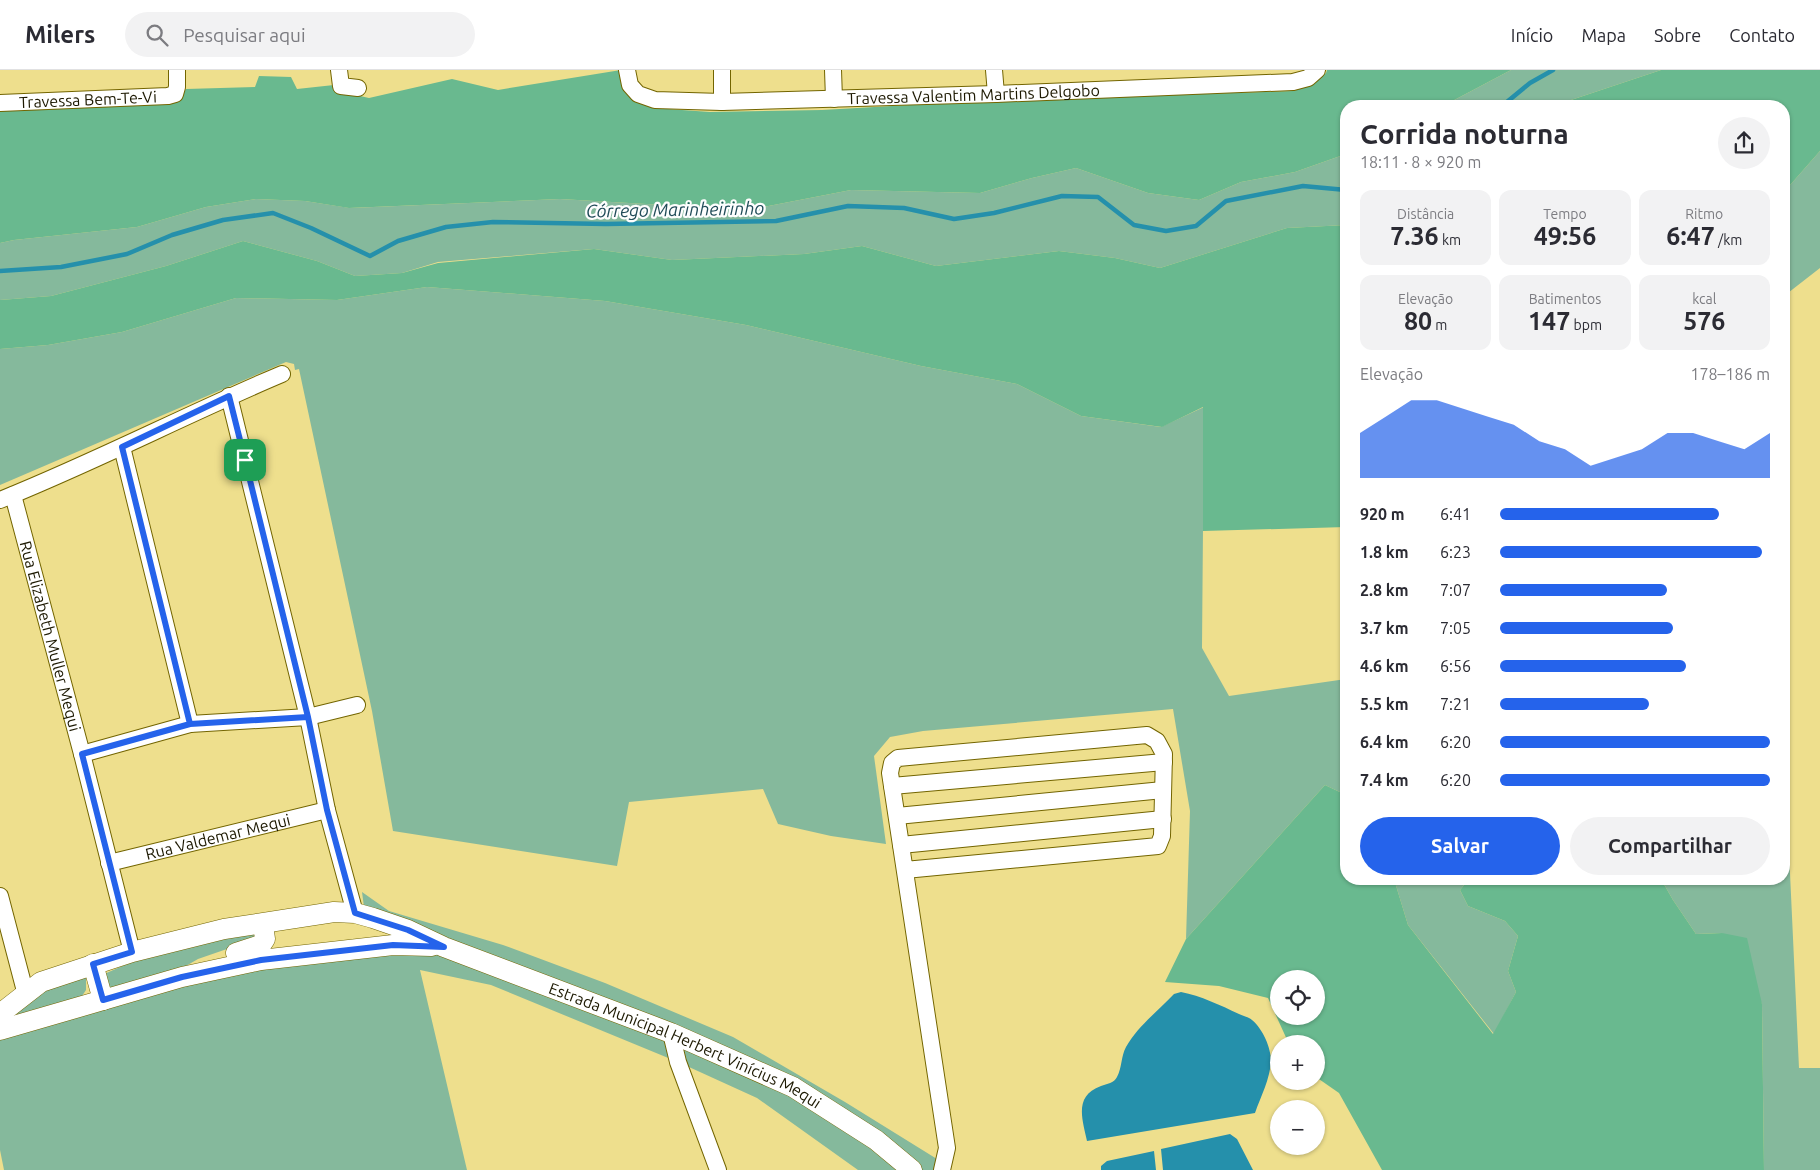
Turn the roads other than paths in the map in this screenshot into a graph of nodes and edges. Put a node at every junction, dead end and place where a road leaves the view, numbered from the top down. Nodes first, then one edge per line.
1 (176, 70) edge
2 (627, 70) edge
3 (722, 70) edge
4 (833, 70) edge
5 (994, 70) edge
6 (1313, 74) edge
7 (340, 78) edge
8 (358, 88) dead end
9 (996, 94) junction
10 (834, 99) junction
11 (722, 102) junction
12 (0, 104) edge
13 (282, 374) dead end
14 (229, 396) junction
15 (122, 447) junction
16 (7, 498) edge
17 (357, 705) dead end
18 (308, 717) junction
19 (190, 724) junction
20 (82, 754) junction
21 (1164, 762) junction
22 (892, 786) junction
23 (1163, 790) junction
24 (327, 810) junction
25 (897, 816) junction
26 (1163, 819) junction
27 (901, 845) junction
28 (109, 863) junction
29 (905, 870) junction
30 (0, 896) edge
31 (355, 913) junction
32 (263, 924) junction
33 (444, 947) junction
34 (132, 952) junction
35 (93, 964) junction
36 (182, 977) junction
37 (26, 995) junction
38 (103, 1000) junction
39 (0, 1014) edge
40 (0, 1030) edge
41 (672, 1033) junction
42 (718, 1170) edge
43 (912, 1170) edge
44 (942, 1170) edge

1 - 12 street, Travessa Bem-Te-Vi
2 - 11 street, Travessa Valentim Martins Delgobo
3 - 11 street
4 - 10 street
5 - 9 street
6 - 9 street, Travessa Valentim Martins Delgobo
7 - 8 street
9 - 10 street, Travessa Valentim Martins Delgobo
10 - 11 street, Travessa Valentim Martins Delgobo
13 - 14 street
14 - 15 street
14 - 18 street
15 - 16 street
15 - 19 street
16 - 20 street, Rua Elizabeth Muller Mequi
17 - 18 street
18 - 19 street
18 - 24 street
19 - 20 street
20 - 28 street, Rua Elizabeth Muller Mequi
21 - 22 street
21 - 22 street
21 - 23 street
22 - 25 street
23 - 25 street
23 - 26 street
24 - 28 street, Rua Valdemar Mequi
24 - 31 street
25 - 27 street
26 - 27 street
26 - 29 street
27 - 29 street
28 - 34 street, Rua Elizabeth Muller Mequi
29 - 44 street
30 - 37 street
31 - 32 main road, Estrada Municipal Herbert Vinícius Mequi
31 - 33 main road, Estrada Municipal Herbert Vinícius Mequi
32 - 34 main road, Estrada Municipal Herbert Vinícius Mequi
32 - 36 main road
33 - 36 main road, Estrada Municipal Herbert Vinícius Mequi
33 - 41 main road, Estrada Municipal Herbert Vinícius Mequi
34 - 35 main road, Estrada Municipal Herbert Vinícius Mequi
35 - 37 main road, Estrada Municipal Herbert Vinícius Mequi
35 - 38 main road
36 - 38 main road, Estrada Municipal Herbert Vinícius Mequi
37 - 39 main road, Estrada Municipal Herbert Vinícius Mequi
38 - 40 main road, Estrada Municipal Herbert Vinícius Mequi
41 - 42 street
41 - 43 main road, Estrada Municipal Herbert Vinícius Mequi

